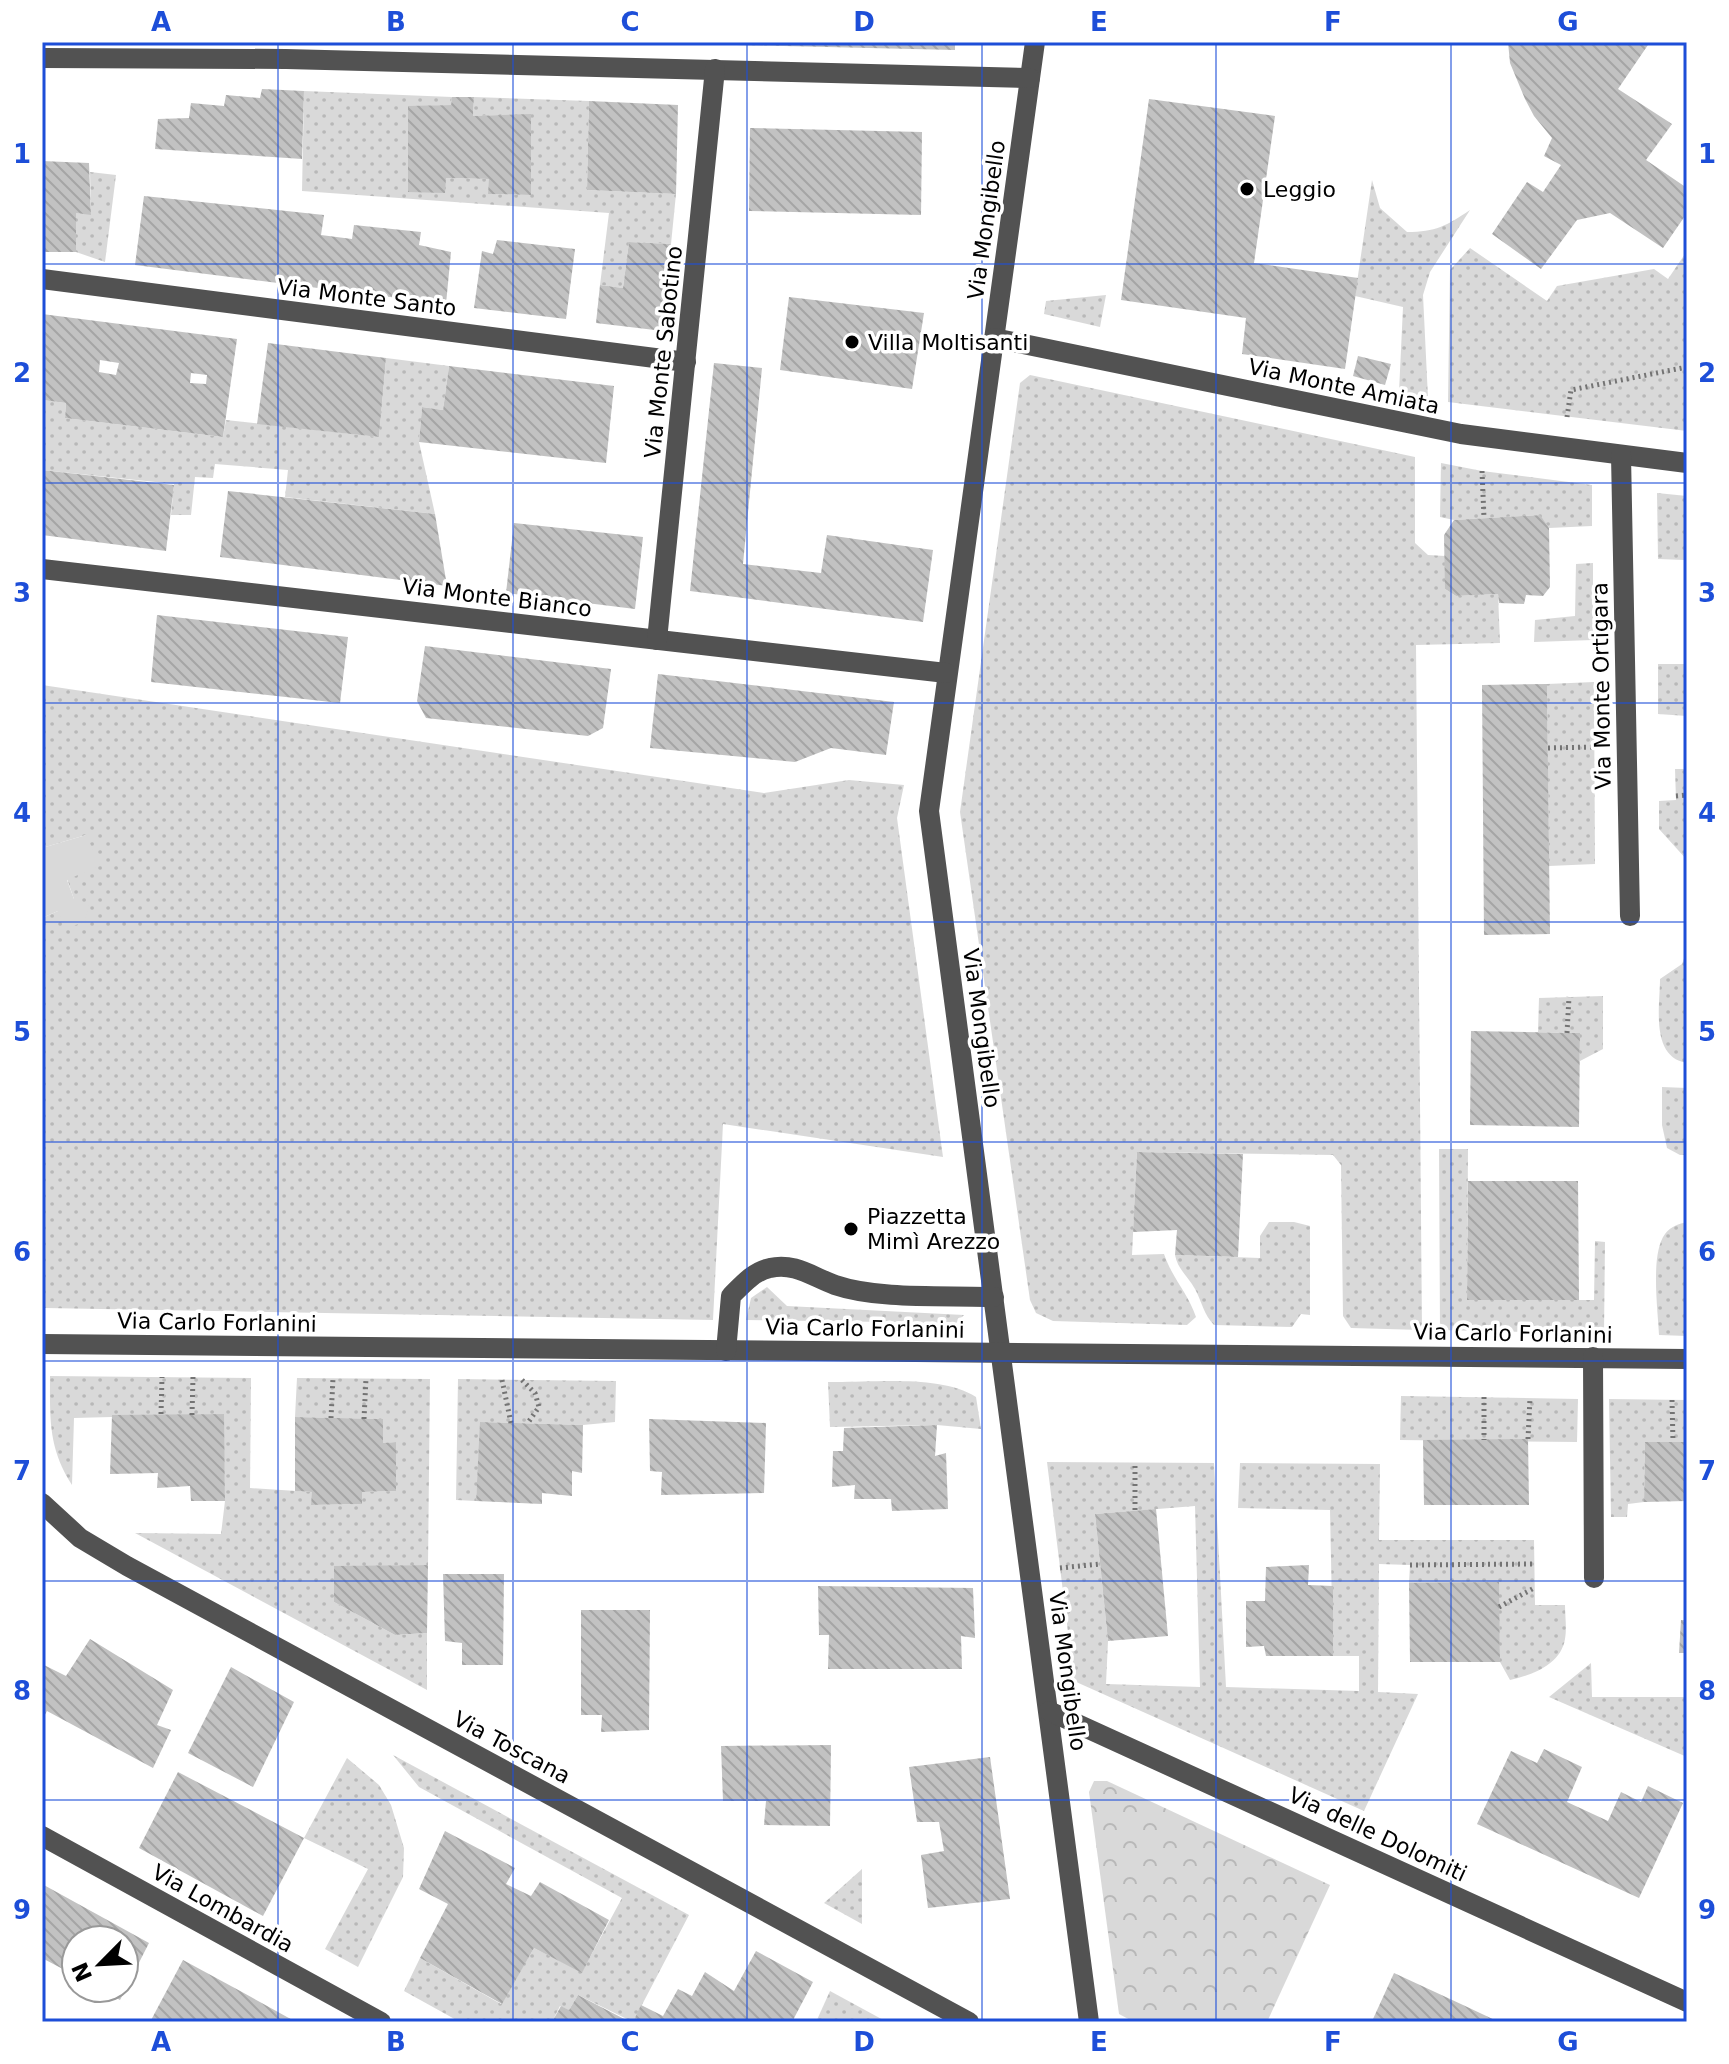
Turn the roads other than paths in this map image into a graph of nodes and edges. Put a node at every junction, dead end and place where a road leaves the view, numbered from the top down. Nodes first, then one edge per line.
1 (1035, 42) edge
2 (286, 51) edge
3 (42, 58) edge
4 (715, 69) junction
5 (1030, 78) junction
6 (42, 279) edge
7 (994, 338) junction
8 (686, 362) junction
9 (1621, 455) junction
10 (1687, 463) edge
11 (42, 569) edge
12 (657, 640) junction
13 (946, 673) junction
14 (1630, 916) dead end
15 (994, 1297) junction
16 (42, 1344) edge
17 (726, 1351) junction
18 (1001, 1353) junction
19 (1593, 1357) junction
20 (1687, 1359) edge
21 (42, 1503) edge
22 (1594, 1578) dead end
23 (1049, 1711) junction
24 (42, 1836) edge
25 (1687, 2002) edge
26 (381, 2022) edge
27 (969, 2022) edge
28 (1089, 2022) edge

1 - 5 street, Via Mongibello
2 - 3 street
2 - 4 street
4 - 5 street
4 - 8 street, Via Monte Sabotino
5 - 7 street, Via Mongibello
6 - 8 street, Via Monte Santo
7 - 9 street, Via Monte Amiata
7 - 13 street, Via Mongibello
8 - 12 street, Via Monte Sabotino
9 - 10 street, Via Monte Amiata
9 - 14 street, Via Monte Ortigara
11 - 12 street, Via Monte Bianco
12 - 13 street, Via Monte Bianco
13 - 15 street, Via Mongibello
15 - 17 street
15 - 18 street, Via Mongibello
16 - 17 street, Via Carlo Forlanini
17 - 18 street, Via Carlo Forlanini
18 - 19 street, Via Carlo Forlanini
18 - 23 street, Via Mongibello
19 - 20 street, Via Carlo Forlanini
19 - 22 street
21 - 27 street, Via Toscana
23 - 25 street, Via delle Dolomiti
23 - 28 street, Via Mongibello
24 - 26 street, Via Lombardia

